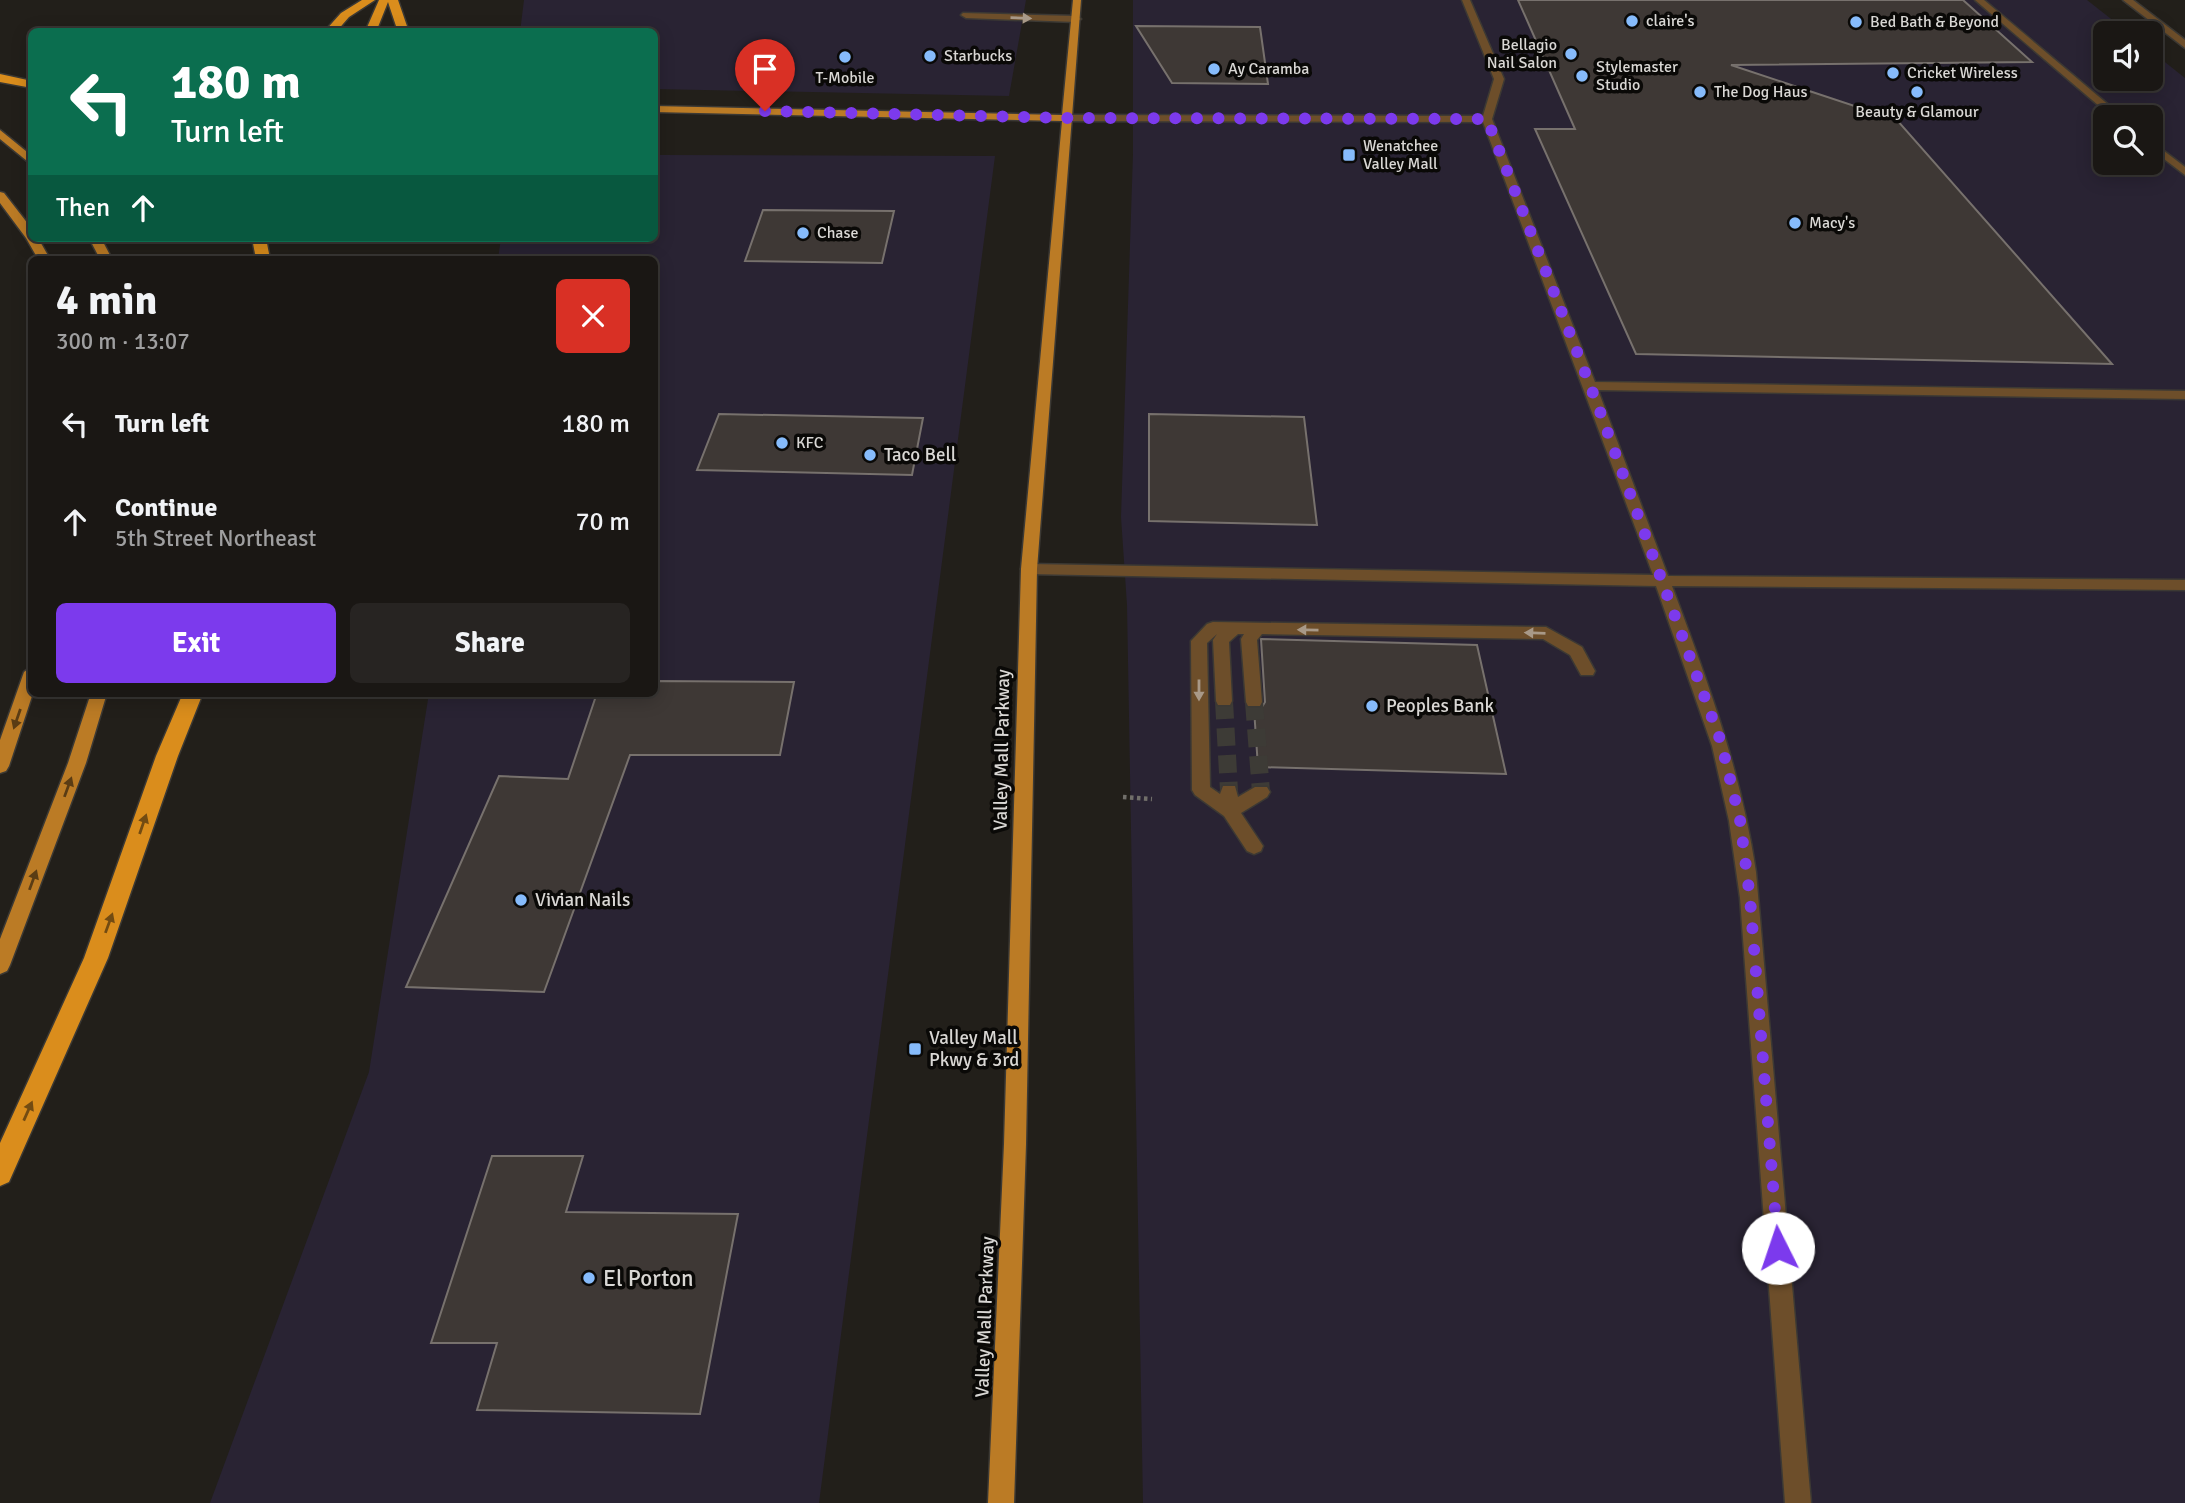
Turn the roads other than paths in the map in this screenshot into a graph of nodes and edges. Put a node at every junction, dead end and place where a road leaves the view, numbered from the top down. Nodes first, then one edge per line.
1 (370, 0) edge
2 (384, 0) edge
3 (393, 0) edge
4 (1077, 0) edge
5 (1466, 0) edge
6 (1979, 0) edge
7 (2127, 0) edge
8 (966, 16) dead end
9 (1076, 19) junction
10 (333, 28) edge
11 (373, 28) edge
12 (403, 28) edge
13 (2185, 45) edge
14 (4, 79) edge
15 (28, 82) edge
16 (2104, 105) edge
17 (658, 109) edge
18 (1068, 118) junction
19 (1487, 119) junction
20 (0, 133) edge
21 (2163, 154) edge
22 (28, 158) edge
23 (2185, 172) edge
24 (0, 195) edge
25 (28, 233) edge
26 (1590, 386) junction
27 (2185, 395) edge
28 (1029, 569) junction
29 (1662, 581) junction
30 (2185, 585) edge
31 (1233, 629) junction
32 (1257, 629) junction
33 (1587, 670) dead end
34 (28, 684) edge
35 (98, 697) edge
36 (191, 697) edge
37 (1224, 701) tunnel mouth
38 (1254, 702) tunnel mouth
39 (0, 766) edge
40 (1229, 791) tunnel mouth
41 (1261, 792) dead end
42 (1230, 811) junction
43 (1254, 846) dead end
44 (0, 965) edge
45 (0, 1173) edge
46 (1001, 1503) edge
47 (1798, 1503) edge

1 - 10 highway
2 - 11 highway
3 - 12 highway
4 - 9 main road, Valley Mall Parkway
5 - 19 street
6 - 16 street
7 - 13 street
8 -> 9 street
9 - 18 main road, Valley Mall Parkway
14 - 15 highway
17 - 18 main road
18 - 19 street
18 - 28 main road, Valley Mall Parkway
19 - 26 street
20 - 22 main road
21 - 23 street
24 - 25 main road
26 - 27 street
26 - 29 street
28 - 29 street
28 - 46 main road, Valley Mall Parkway
29 - 30 street
29 - 47 street
31 - 32 street
31 - 37 street
31 -> 42 street
33 -> 32 street
32 - 38 street
34 -> 39 main road
44 -> 35 main road
45 -> 36 highway
40 - 42 street
41 - 42 street
42 - 43 street

